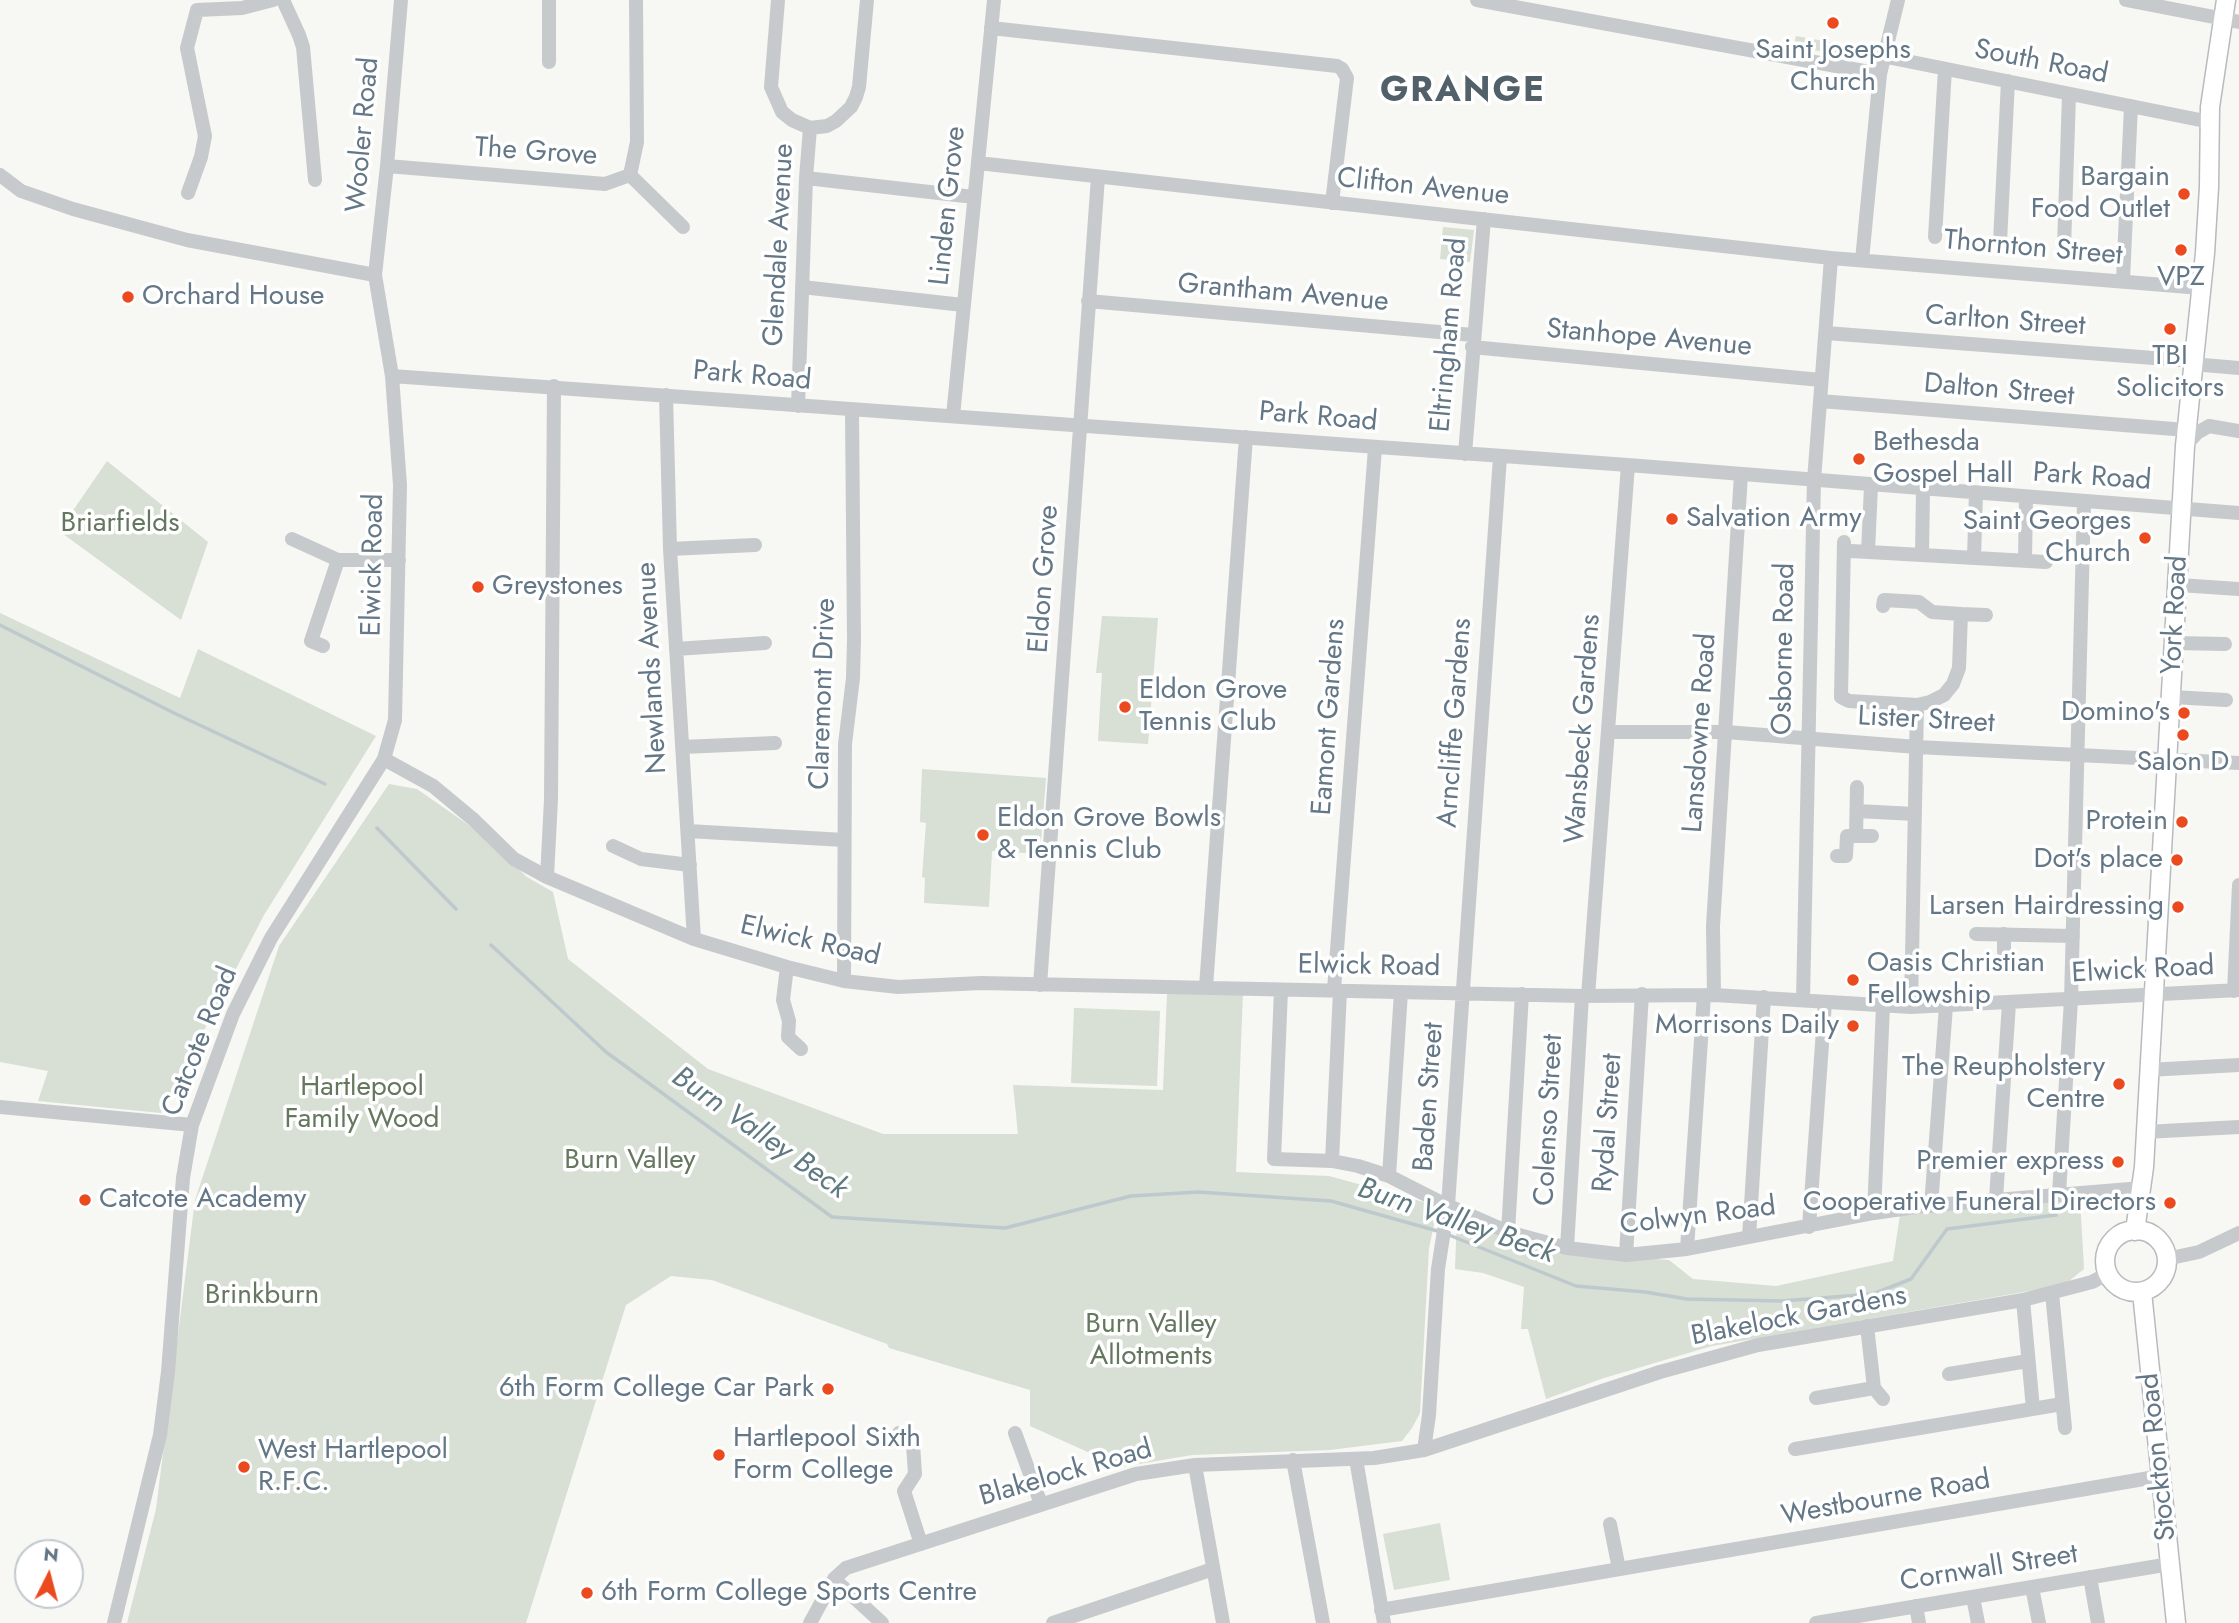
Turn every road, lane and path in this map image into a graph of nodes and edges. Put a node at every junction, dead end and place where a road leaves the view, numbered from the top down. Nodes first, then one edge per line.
1 (273, 0) edge
2 (284, 0) edge
3 (401, 0) edge
4 (549, 0) edge
5 (636, 0) edge
6 (778, 0) edge
7 (867, 0) edge
8 (994, 0) edge
9 (1477, 0) edge
10 (1898, 0) edge
11 (2126, 0) edge
12 (2226, 0) edge
13 (198, 5) edge
14 (2231, 22) edge
15 (991, 27) junction
16 (1882, 56) junction
17 (549, 62) dead end
18 (1945, 69) junction
19 (1880, 74) junction
20 (2008, 81) junction
21 (2069, 95) junction
22 (2131, 106) junction
23 (2210, 122) junction
24 (810, 128) junction
25 (978, 163) junction
26 (387, 166) junction
27 (0, 175) edge
28 (630, 175) junction
29 (1098, 177) junction
30 (806, 178) junction
31 (315, 180) dead end
32 (188, 193) dead end
33 (974, 197) junction
34 (1332, 204) junction
35 (1484, 219) junction
36 (683, 227) dead end
37 (1935, 237) dead end
38 (2000, 242) dead end
39 (2064, 247) dead end
40 (1832, 258) junction
41 (1862, 260) junction
42 (375, 275) junction
43 (2123, 280) junction
44 (802, 287) junction
45 (2201, 288) junction
46 (1088, 301) junction
47 (963, 305) junction
48 (1826, 333) junction
49 (1473, 341) junction
50 (2186, 362) junction
51 (2239, 368) edge
52 (392, 376) junction
53 (1821, 380) junction
54 (554, 386) junction
55 (666, 395) junction
56 (1820, 401) junction
57 (798, 406) junction
58 (852, 410) junction
59 (953, 416) junction
60 (1080, 426) junction
61 (2174, 429) dead end
62 (2235, 430) edge
63 (1246, 437) junction
64 (2185, 446) junction
65 (1375, 448) junction
66 (1465, 454) junction
67 (1500, 457) junction
68 (1628, 466) junction
69 (1741, 474) junction
70 (1814, 480) junction
71 (1871, 486) junction
72 (1923, 490) junction
73 (1976, 493) junction
74 (2026, 497) junction
75 (2084, 502) junction
76 (2182, 509) junction
77 (2239, 513) edge
78 (292, 539) dead end
79 (755, 545) dead end
80 (670, 550) junction
81 (1868, 552) junction
82 (1922, 555) junction
83 (1974, 558) junction
84 (338, 560) junction
85 (399, 560) junction
86 (2025, 560) junction
87 (2046, 562) dead end
88 (2179, 585) junction
89 (2239, 589) edge
90 (1883, 606) dead end
91 (1961, 614) junction
92 (1986, 615) dead end
93 (310, 641) dead end
94 (765, 643) dead end
95 (2175, 643) junction
96 (2225, 644) dead end
97 (676, 649) junction
98 (2172, 697) junction
99 (2226, 700) dead end
100 (1917, 705) junction
101 (1609, 732) junction
102 (1726, 732) junction
103 (1808, 738) junction
104 (775, 743) dead end
105 (682, 747) junction
106 (1917, 747) junction
107 (2078, 754) junction
108 (384, 759) junction
109 (2167, 759) junction
110 (2239, 763) edge
111 (1857, 787) dead end
112 (1857, 811) junction
113 (1915, 814) junction
114 (688, 831) junction
115 (1856, 836) junction
116 (1872, 836) dead end
117 (844, 840) junction
118 (620, 845) dead end
119 (1843, 861) dead end
120 (690, 865) junction
121 (547, 877) junction
122 (2239, 885) edge
123 (1976, 934) dead end
124 (2004, 934) junction
125 (2073, 936) junction
126 (694, 939) junction
127 (2004, 952) dead end
128 (787, 967) junction
129 (844, 981) junction
130 (1040, 985) junction
131 (1206, 987) junction
132 (1282, 990) junction
133 (2237, 990) edge
134 (1337, 991) junction
135 (1401, 992) junction
136 (1461, 993) junction
137 (1522, 994) junction
138 (1642, 994) junction
139 (1709, 995) junction
140 (2153, 995) junction
141 (1585, 996) junction
142 (1764, 997) junction
143 (1802, 1000) junction
144 (2071, 1000) junction
145 (1825, 1002) junction
146 (2009, 1003) junction
147 (1883, 1006) junction
148 (1945, 1006) junction
149 (1911, 1007) junction
150 (801, 1049) dead end
151 (2239, 1065) edge
152 (2148, 1070) junction
153 (0, 1107) edge
154 (192, 1125) junction
155 (2239, 1127) edge
156 (2145, 1132) junction
157 (1332, 1161) junction
158 (1389, 1176) junction
159 (2142, 1188) junction
160 (2059, 1194) junction
161 (1996, 1199) junction
162 (1448, 1205) junction
163 (1927, 1206) junction
164 (1874, 1213) junction
165 (1809, 1227) junction
166 (2136, 1231) junction
167 (1508, 1232) junction
168 (2239, 1233) edge
169 (1749, 1237) junction
170 (1567, 1248) junction
171 (1687, 1249) junction
172 (1626, 1255) junction
173 (2166, 1259) junction
174 (2108, 1274) junction
175 (2142, 1292) junction
176 (2052, 1293) junction
177 (2022, 1300) junction
178 (1867, 1326) junction
179 (2028, 1361) junction
180 (1949, 1374) dead end
181 (1816, 1398) dead end
182 (2062, 1405) junction
183 (2033, 1409) junction
184 (2065, 1428) dead end
185 (900, 1433) dead end
186 (1015, 1433) dead end
187 (1795, 1449) dead end
188 (1424, 1450) junction
189 (1356, 1459) junction
190 (1293, 1460) junction
191 (1195, 1465) junction
192 (2161, 1476) junction
193 (1041, 1504) junction
194 (1610, 1524) dead end
195 (921, 1544) junction
196 (2170, 1564) junction
197 (1213, 1569) junction
198 (1619, 1569) junction
199 (2090, 1577) junction
200 (834, 1579) junction
201 (2032, 1587) junction
202 (1973, 1597) junction
203 (1916, 1606) junction
204 (1383, 1616) edge
205 (1858, 1619) edge
206 (114, 1623) edge
207 (810, 1623) edge
208 (882, 1623) edge
209 (1053, 1623) edge
210 (1223, 1623) edge
211 (1323, 1623) edge
212 (1816, 1623) edge
213 (1919, 1623) edge
214 (1978, 1623) edge
215 (2039, 1623) edge
216 (2098, 1623) edge
217 (2176, 1623) edge

1 - 13 street
2 - 31 street
3 - 26 street, Wooler Road
4 - 17 street
5 - 28 street, The Grove
6 - 24 street
7 - 24 street
8 - 15 street, Linden Grove
9 - 19 street
10 - 16 street
11 - 14 street
12 - 14 main road, York Road
13 - 32 street
14 - 23 main road, York Road
15 - 25 street, Linden Grove
15 - 34 street
16 - 18 street, South Road
16 - 19 street
18 - 20 street, South Road
18 - 37 street
19 - 41 street
20 - 21 street, South Road
20 - 38 street
21 - 22 street, South Road
21 - 39 street
22 - 23 street, South Road
22 - 43 street
23 - 45 main road, York Road
24 - 30 street, Glendale Avenue
25 - 29 street, Clifton Avenue
25 - 33 street, Linden Grove
26 - 28 street, The Grove
26 - 42 street, Wooler Road
27 - 42 street
28 - 36 street
29 - 34 street, Clifton Avenue
29 - 46 street, Eldon Grove
30 - 33 street
30 - 44 street, Glendale Avenue
33 - 47 street, Linden Grove
34 - 35 street, Clifton Avenue
35 - 40 street, Clifton Avenue
35 - 49 street, Eltringham Road
40 - 41 street, Clifton Avenue
40 - 48 street, Osborne Road
41 - 43 street, Thornton Street
42 - 52 street, Elwick Road
43 - 45 street, Thornton Street
44 - 47 street
44 - 57 street, Glendale Avenue
45 - 50 main road, York Road
46 - 49 street, Grantham Avenue
46 - 60 street, Eldon Grove
47 - 59 street, Linden Grove
48 - 50 street, Carlton Street
48 - 53 street, Osborne Road
49 - 53 street, Stanhope Avenue
49 - 66 street, Eltringham Road
50 - 51 street, Carlton Street
50 - 64 main road, York Road
52 - 54 street, Park Road
52 - 85 street, Elwick Road
53 - 56 street, Osborne Road
54 - 55 street, Park Road
54 - 121 street
55 - 57 street, Park Road
55 - 80 street, Newlands Avenue
56 - 61 street, Dalton Street
56 - 70 street, Osborne Road
57 - 58 street, Park Road
58 - 59 street, Park Road
58 - 117 street, Claremont Drive
59 - 60 street, Park Road
60 - 63 street, Park Road
60 - 130 street, Eldon Grove
62 - 64 street
63 - 65 street, Park Road
63 - 131 street
64 - 76 main road, York Road
65 - 66 street, Park Road
65 - 134 street, Eamont Gardens
66 - 67 street, Park Road
67 - 68 street, Park Road
67 - 136 street, Arncliffe Gardens
68 - 69 street, Park Road
68 - 101 street, Wansbeck Gardens
69 - 70 street, Park Road
69 - 102 street, Lansdowne Road
70 - 71 street, Park Road
70 - 103 street, Osborne Road
71 - 72 street, Park Road
71 - 81 street
72 - 73 street, Park Road
72 - 82 street
73 - 74 street, Park Road
73 - 83 street
74 - 75 street, Park Road
74 - 86 street
75 - 76 street, Park Road
75 - 107 street
76 - 77 street, Park Road
76 - 88 main road, York Road
78 - 84 street
79 - 80 street
80 - 97 street, Newlands Avenue
81 - 82 street
81 - 100 street
82 - 83 street
83 - 86 street
84 - 85 street
84 - 93 street
85 - 108 street, Elwick Road
86 - 87 street
88 - 89 street
88 - 95 main road, York Road
90 - 91 street
91 - 92 street
91 - 100 street
94 - 97 street
95 - 96 street
95 - 98 main road, York Road
97 - 105 street, Newlands Avenue
98 - 99 street
98 - 109 main road, York Road
100 - 106 street
101 - 102 street, Lister Street
101 - 141 street, Wansbeck Gardens
102 - 103 street, Lister Street
102 - 139 street, Lansdowne Road
103 - 106 street, Lister Street
103 - 143 street, Osborne Road
104 - 105 street
105 - 114 street, Newlands Avenue
106 - 107 street, Lister Street
106 - 113 street
107 - 109 street, Lister Street
107 - 125 street
108 - 121 street, Elwick Road
108 - 154 street, Catcote Road
109 - 110 street, Lister Street
109 - 140 main road, York Road
111 - 112 street
112 - 113 street
112 - 115 street
113 - 149 street
114 - 117 street
114 - 120 street, Newlands Avenue
115 - 116 street
115 - 119 street
117 - 129 street, Claremont Drive
118 - 120 street
120 - 126 street, Newlands Avenue
121 - 126 street, Elwick Road
122 - 133 street
123 - 124 street
124 - 125 street
124 - 127 street
125 - 144 street
126 - 128 street, Elwick Road
128 - 129 street, Elwick Road
128 - 150 street
129 - 130 street, Elwick Road
130 - 131 street, Elwick Road
131 - 132 street, Elwick Road
132 - 134 street, Elwick Road
132 - 157 street, Colwyn Road
133 - 140 street, Elwick Road
134 - 135 street, Elwick Road
134 - 157 street, Eamont Gardens
135 - 136 street, Elwick Road
135 - 158 street
136 - 137 street, Elwick Road
136 - 162 street, Baden Street
137 - 141 street, Elwick Road
137 - 167 street
138 - 139 street, Elwick Road
138 - 141 street, Elwick Road
138 - 172 street, Rydal Street
139 - 142 street, Elwick Road
139 - 171 street, Lansdowne Road
140 - 144 street, Elwick Road
140 - 152 main road, York Road
141 - 170 street, Colenso Street
142 - 143 street, Elwick Road
142 - 169 street
143 - 145 street, Elwick Road
144 - 146 street, Elwick Road
144 - 160 street
145 - 147 street, Elwick Road
145 - 165 street
146 - 148 street, Elwick Road
146 - 161 street
147 - 149 street, Elwick Road
147 - 164 street
148 - 149 street, Elwick Road
148 - 163 street
151 - 152 street
152 - 156 main road, York Road
153 - 154 street
154 - 206 street, Catcote Road
155 - 156 street
156 - 159 main road, York Road
157 - 158 street, Colwyn Road
158 - 162 street, Colwyn Road
159 - 160 street, Colwyn Road
159 - 166 main road, York Road
160 - 161 street, Colwyn Road
161 - 163 street, Colwyn Road
162 - 167 street, Colwyn Road
162 - 188 street, Baden Street
163 - 164 street, Colwyn Road
164 - 165 street, Colwyn Road
165 - 169 street, Colwyn Road
166 - 173 main road
166 - 174 main road
167 - 170 street, Colwyn Road
168 - 173 street
169 - 171 street, Colwyn Road
170 - 172 street, Colwyn Road
171 - 172 street, Colwyn Road
173 - 175 main road
174 - 175 main road
174 - 176 street, Blakelock Gardens
175 - 192 main road, Stockton Road
176 - 177 street, Blakelock Gardens
176 - 182 street
177 - 178 street, Blakelock Gardens
177 - 179 street
178 - 181 street
178 - 188 street, Blakelock Gardens
179 - 180 street
179 - 183 street
182 - 183 street
182 - 184 street
183 - 187 street
185 - 195 street
186 - 193 street
188 - 189 street, Blakelock Road
189 - 190 street, Blakelock Road
189 - 204 street
190 - 191 street, Blakelock Road
190 - 211 street
191 - 193 street, Blakelock Road
191 - 197 street
192 - 196 main road, Stockton Road
192 - 198 street, Westbourne Road
193 - 195 street, Blakelock Road
194 - 198 street
195 - 200 street, Blakelock Road
196 - 199 street, Cornwall Street
196 - 217 main road, Stockton Road
197 - 209 street
197 - 210 street
198 - 204 street, Westbourne Road
199 - 201 street, Cornwall Street
199 - 216 street
200 - 207 street, Blakelock Road
200 - 208 street
201 - 202 street, Cornwall Street
201 - 215 street
202 - 203 street, Cornwall Street
202 - 214 street
203 - 205 street, Cornwall Street
203 - 213 street
205 - 212 street, Cornwall Street

